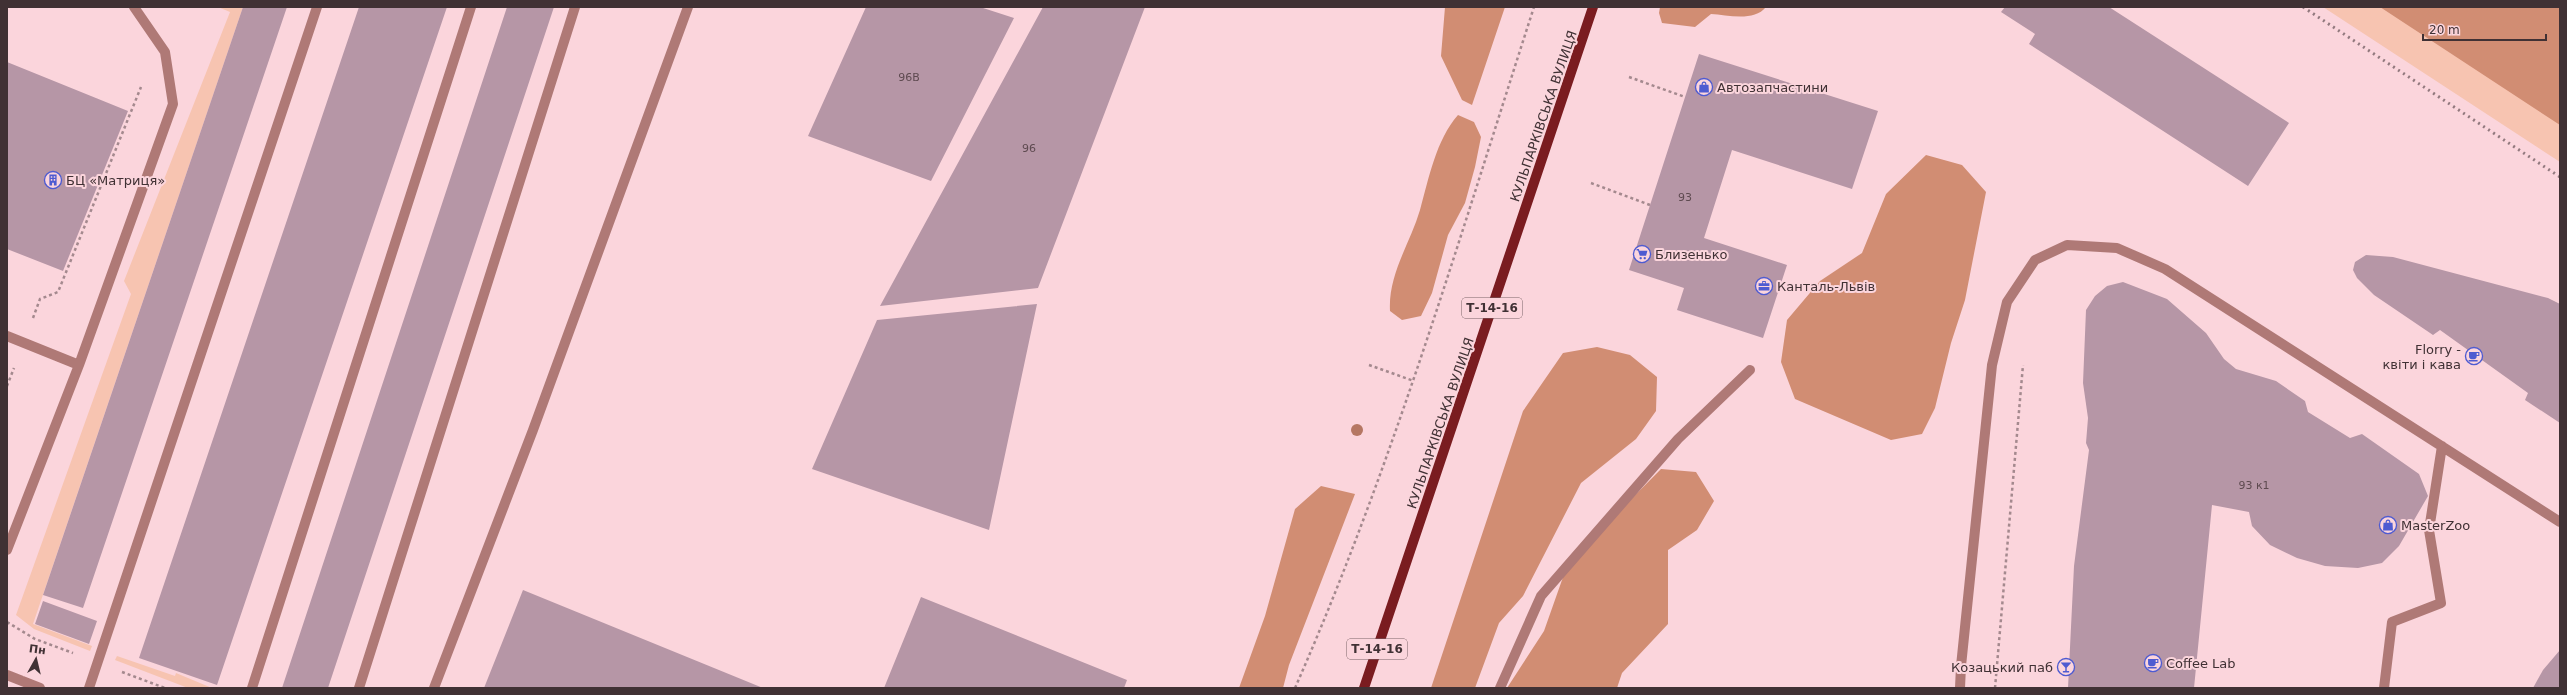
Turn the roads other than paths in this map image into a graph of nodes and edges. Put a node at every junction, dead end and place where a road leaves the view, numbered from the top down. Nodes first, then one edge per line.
1 (134, 7) edge
2 (317, 7) edge
3 (471, 7) edge
4 (575, 7) edge
5 (688, 7) edge
6 (1593, 7) edge
7 (7, 336) edge
8 (79, 365) junction
9 (1750, 370) dead end
10 (2442, 446) junction
11 (2560, 522) edge
12 (7, 550) edge
13 (7, 675) edge
14 (40, 688) edge
15 (89, 688) edge
16 (252, 688) edge
17 (359, 688) edge
18 (434, 688) edge
19 (1364, 688) edge
20 (1500, 688) edge
21 (1960, 688) edge
22 (2384, 688) edge

1 - 8 street
2 - 15 street
3 - 16 street
4 - 17 street
5 - 18 street
6 - 19 main road, КУЛЬПАРКІВСЬКА ВУЛИЦЯ / Т-14-16
7 - 8 street
8 - 12 street
9 - 20 street
10 - 11 street
10 - 21 street
10 - 22 street
13 - 14 street

